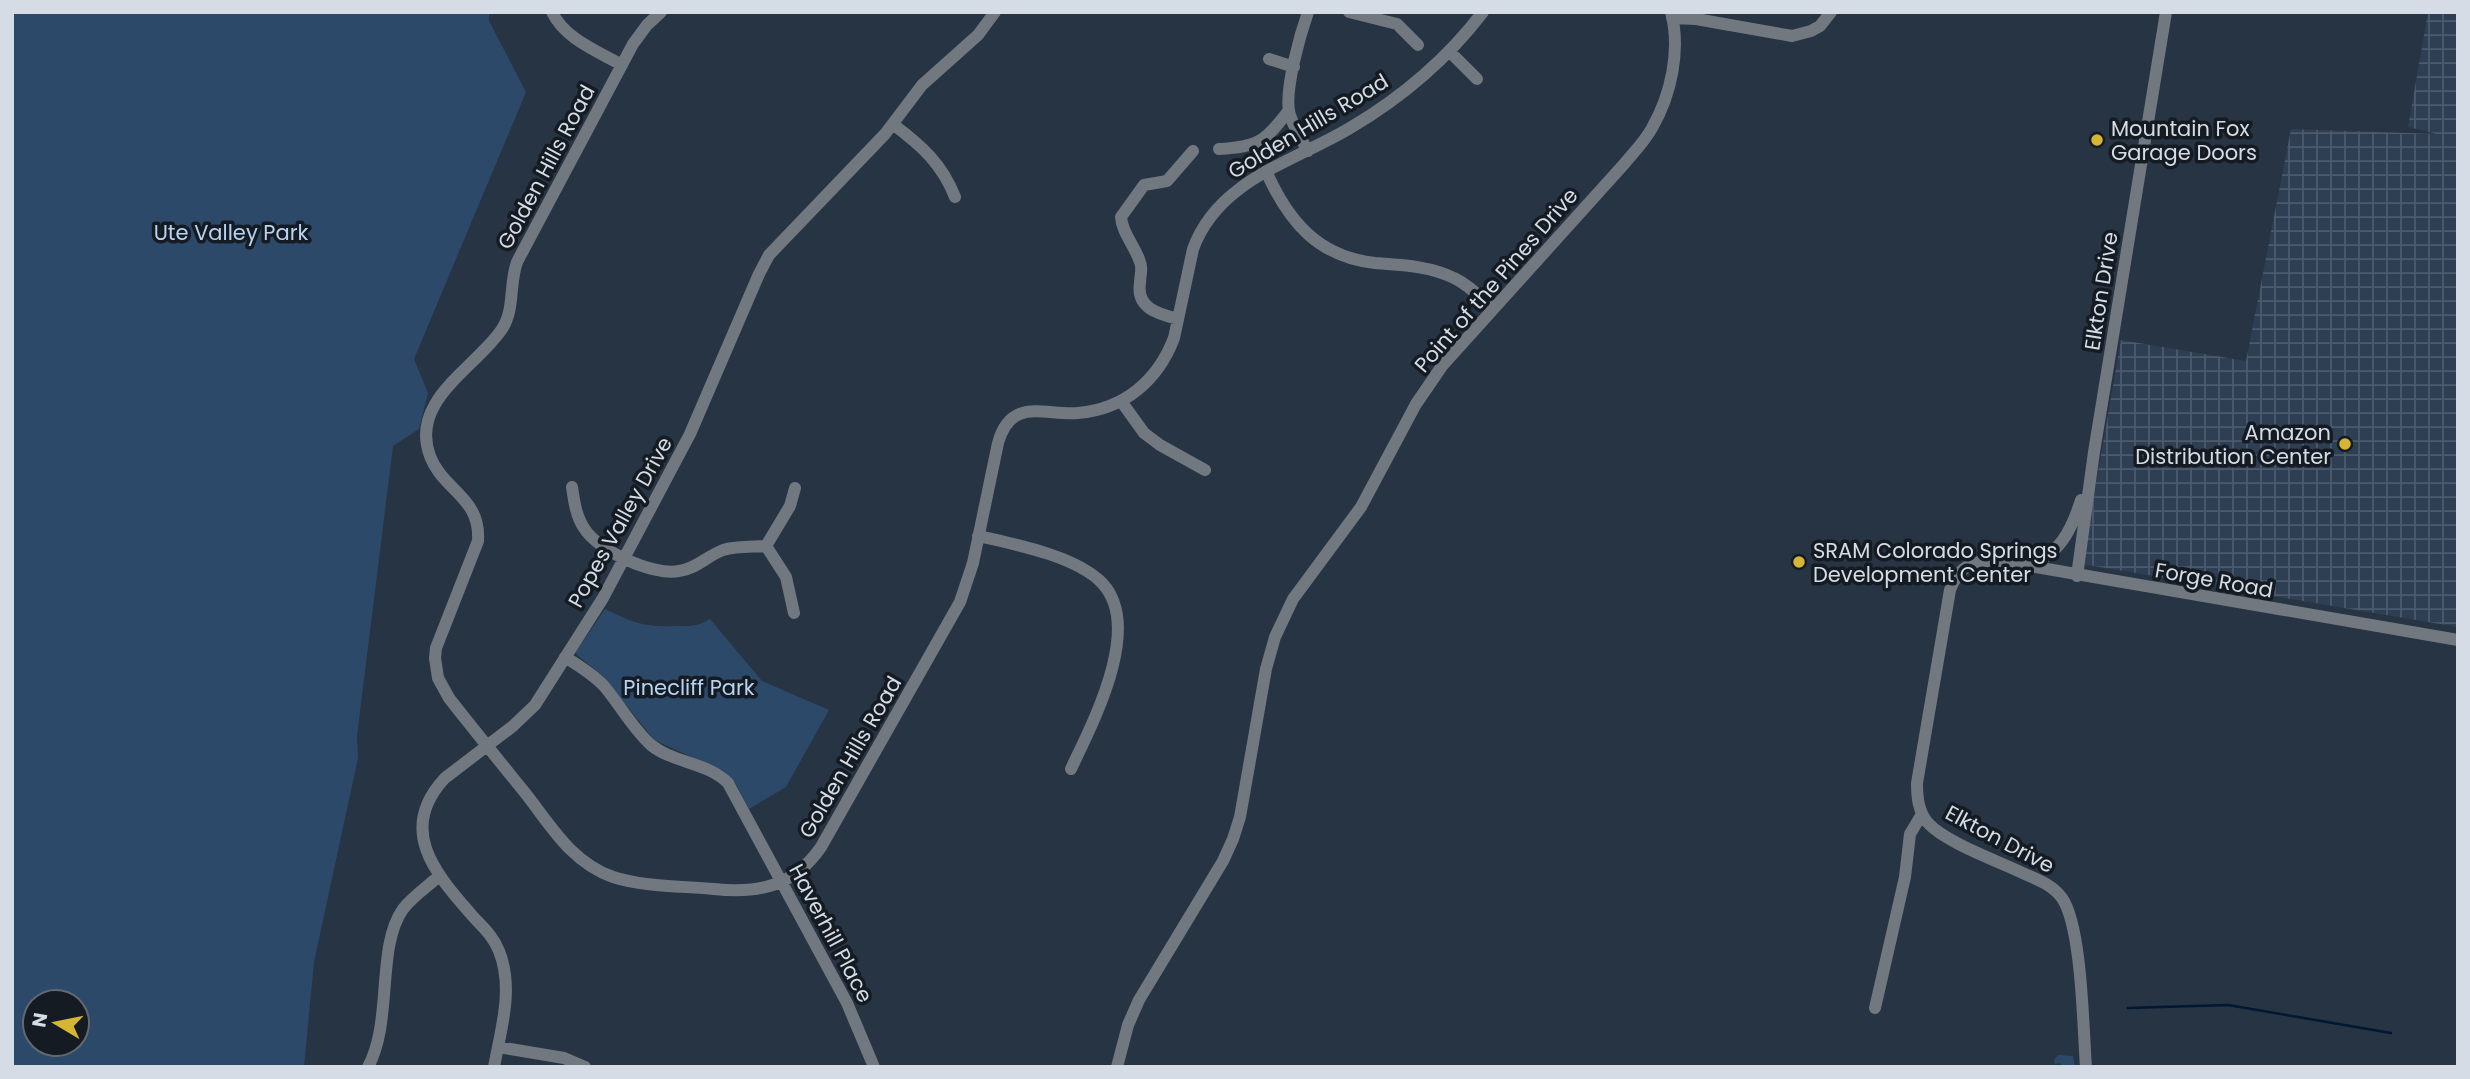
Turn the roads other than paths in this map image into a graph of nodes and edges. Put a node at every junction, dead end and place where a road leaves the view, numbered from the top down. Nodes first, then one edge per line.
1 (552, 12) edge
2 (661, 12) edge
3 (995, 12) edge
4 (1308, 12) edge
5 (1349, 12) edge
6 (1483, 12) edge
7 (1831, 12) edge
8 (2166, 12) edge
9 (1672, 15) edge
10 (1418, 44) dead end
11 (1449, 51) junction
12 (1269, 59) dead end
13 (622, 65) junction
14 (1294, 67) junction
15 (1477, 79) dead end
16 (1289, 110) junction
17 (894, 125) junction
18 (1219, 149) dead end
19 (1193, 151) dead end
20 (1308, 152) junction
21 (1266, 171) junction
22 (955, 197) dead end
23 (1492, 308) junction
24 (1178, 319) junction
25 (1121, 401) junction
26 (2094, 452) junction
27 (1205, 470) dead end
28 (572, 487) dead end
29 (795, 488) dead end
30 (978, 536) junction
31 (766, 546) junction
32 (625, 558) junction
33 (2022, 565) junction
34 (1965, 566) joint
35 (2077, 576) junction
36 (794, 613) dead end
37 (2458, 640) edge
38 (565, 657) junction
39 (487, 746) junction
40 (1071, 769) dead end
41 (1922, 814) junction
42 (439, 876) junction
43 (782, 881) junction
44 (1875, 1008) dead end
45 (498, 1047) junction
46 (368, 1067) edge
47 (494, 1067) edge
48 (585, 1067) edge
49 (874, 1067) edge
50 (1117, 1067) edge
51 (2086, 1067) edge

1 - 13 street
2 - 13 street, Golden Hills Road
3 - 17 street, Popes Valley Drive
4 - 14 street
5 - 10 street
6 - 11 street, Golden Hills Road
7 - 9 street
8 - 26 street, Elkton Drive
9 - 23 street, Point of the Pines Drive
11 - 15 street
11 - 20 street, Golden Hills Road
12 - 14 street
13 - 39 street, Golden Hills Road
14 - 16 street
16 - 18 street
16 - 20 street
17 - 22 street
17 - 32 street, Popes Valley Drive
19 - 24 street
20 - 21 street, Golden Hills Road
21 - 23 street
21 - 24 street, Golden Hills Road
23 - 50 street, Point of the Pines Drive
24 - 25 street, Golden Hills Road
25 - 27 street
25 - 30 street, Golden Hills Road
26 - 33 street
26 - 35 street, Elkton Drive
28 - 32 street
29 - 31 street
30 - 40 street
30 - 43 street, Golden Hills Road
31 - 32 street
31 - 36 street
32 - 38 street, Popes Valley Drive
33 - 34 street, Forge Road
33 - 35 street, Forge Road
34 - 41 street, Elkton Drive
35 - 37 street, Forge Road
38 - 39 street, Popes Valley Drive
38 - 43 street, Haverhill Place
39 - 42 street, Popes Valley Drive
39 - 43 street, Golden Hills Road
41 - 44 street
41 - 51 street, Elkton Drive
42 - 45 street, Popes Valley Drive
42 - 46 street
43 - 49 street, Haverhill Place
45 - 47 street, Popes Valley Drive
45 - 48 street

